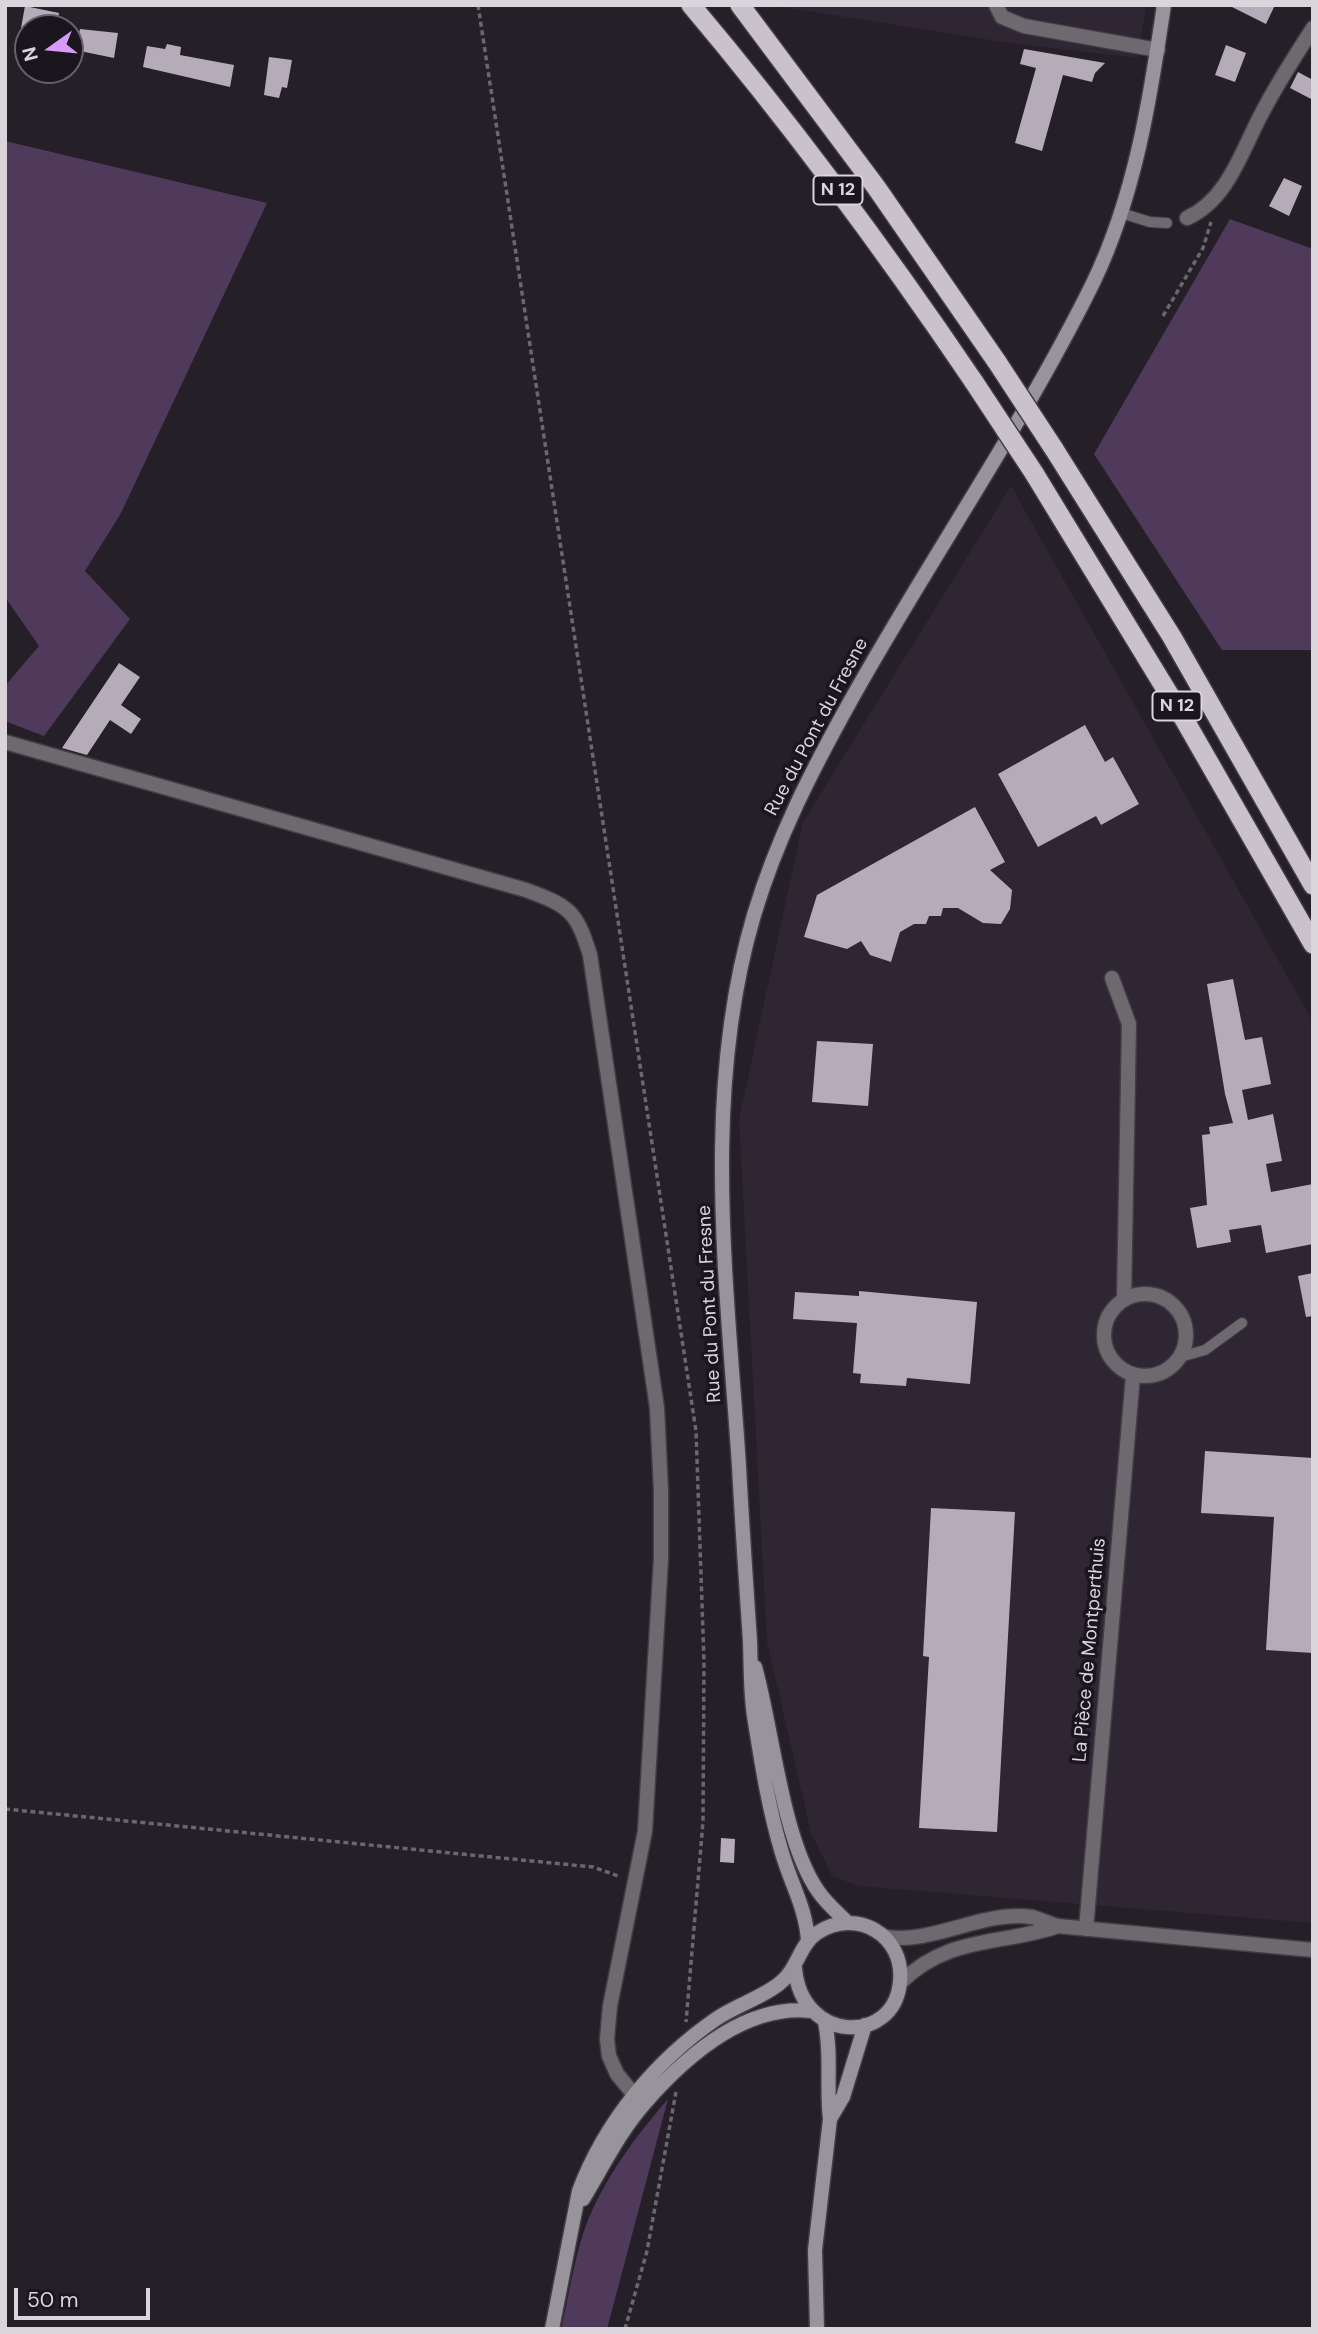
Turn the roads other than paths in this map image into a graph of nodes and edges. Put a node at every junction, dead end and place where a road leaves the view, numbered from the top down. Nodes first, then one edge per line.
1 (691, 5) edge
2 (740, 5) edge
3 (1164, 5) edge
4 (999, 11) edge
5 (1313, 28) edge
6 (1158, 50) junction
7 (1121, 213) junction
8 (1186, 218) dead end
9 (1167, 223) dead end
10 (5, 742) edge
11 (1313, 885) edge
12 (1313, 944) edge
13 (1112, 978) dead end
14 (1124, 1299) junction
15 (1242, 1323) dead end
16 (1180, 1357) junction
17 (1133, 1375) junction
18 (750, 1649) junction
19 (848, 1923) junction
20 (1058, 1926) junction
21 (1086, 1929) junction
22 (886, 1937) junction
23 (808, 1941) junction
24 (1313, 1950) edge
25 (795, 1968) junction
26 (900, 1983) junction
27 (811, 2011) junction
28 (825, 2022) junction
29 (865, 2025) junction
30 (638, 2100) junction
31 (831, 2119) junction
32 (552, 2329) edge
33 (817, 2329) edge

1 - 12 highway, N 12, bridge
2 - 11 highway, N 12, bridge
3 - 6 main road, Rue du Pont du Fresne
4 - 6 street
5 - 8 street
6 - 7 main road, Rue du Pont du Fresne
7 - 9 lane
7 - 18 main road, Rue du Pont du Fresne
10 - 30 street
13 - 14 street
14 - 16 street
14 - 17 street
15 - 16 lane
16 - 17 street
17 - 21 street, La Pièce de Montperthuis
18 - 19 main road, Rue du Pont du Fresne
18 - 23 main road, Rue du Pont du Fresne
19 - 22 main road
19 - 23 main road
20 - 21 street
20 - 22 street
20 - 26 street
21 - 24 street
22 - 26 main road
23 - 25 main road
25 - 27 main road
25 - 30 main road
26 - 29 main road
27 - 28 main road
27 - 30 main road
28 - 29 main road
28 - 31 main road
29 - 31 main road
30 - 32 main road
31 - 33 main road

